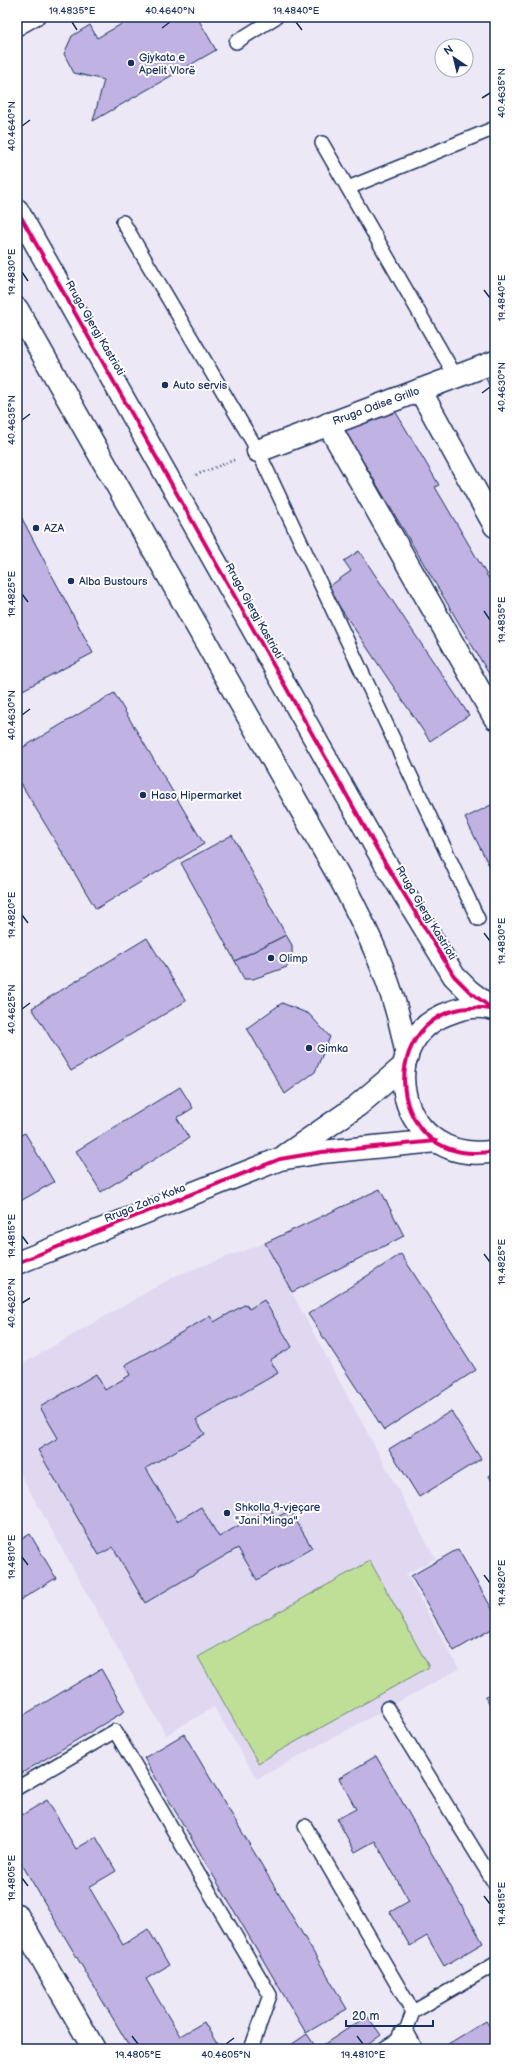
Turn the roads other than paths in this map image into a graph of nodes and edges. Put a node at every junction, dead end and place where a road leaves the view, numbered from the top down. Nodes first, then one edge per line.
1 (38, 17) edge
2 (276, 17) edge
3 (17, 29) edge
4 (236, 42) dead end
5 (495, 128) edge
6 (322, 144) dead end
7 (348, 188) junction
8 (17, 210) edge
9 (123, 222) dead end
10 (17, 309) edge
11 (495, 362) edge
12 (456, 377) junction
13 (420, 390) junction
14 (328, 424) junction
15 (258, 451) junction
16 (495, 526) edge
17 (495, 718) edge
18 (478, 919) dead end
19 (493, 1009) edge
20 (406, 1062) junction
21 (436, 1141) junction
22 (491, 1157) edge
23 (280, 1159) junction
24 (17, 1264) edge
25 (387, 1708) dead end
26 (17, 1788) edge
27 (306, 1826) dead end
28 (495, 1884) edge
29 (17, 1915) edge
30 (495, 1964) edge
31 (413, 2012) junction
32 (407, 2043) edge
33 (94, 2049) edge
34 (251, 2049) edge
35 (383, 2049) edge

1 - 3 lane
2 - 4 lane
5 - 7 lane
6 - 7 lane
7 - 12 lane
8 - 19 main road, Rruga Gjergj Kastrioti
9 - 15 lane
10 - 20 main road
11 - 12 main road, Rruga Odise Grillo
12 - 13 main road, Rruga Odise Grillo
13 - 14 main road, Rruga Odise Grillo
13 - 16 main road
14 - 15 main road, Rruga Odise Grillo
14 - 17 main road
15 - 18 lane
19 - 20 main road
20 - 21 main road
20 - 23 main road
21 - 22 main road
21 - 23 main road
23 - 24 main road, Rruga Zaho Koka
25 - 28 lane
26 - 34 lane
27 - 31 lane
29 - 33 main road
30 - 31 lane
31 - 32 lane
32 - 35 lane

